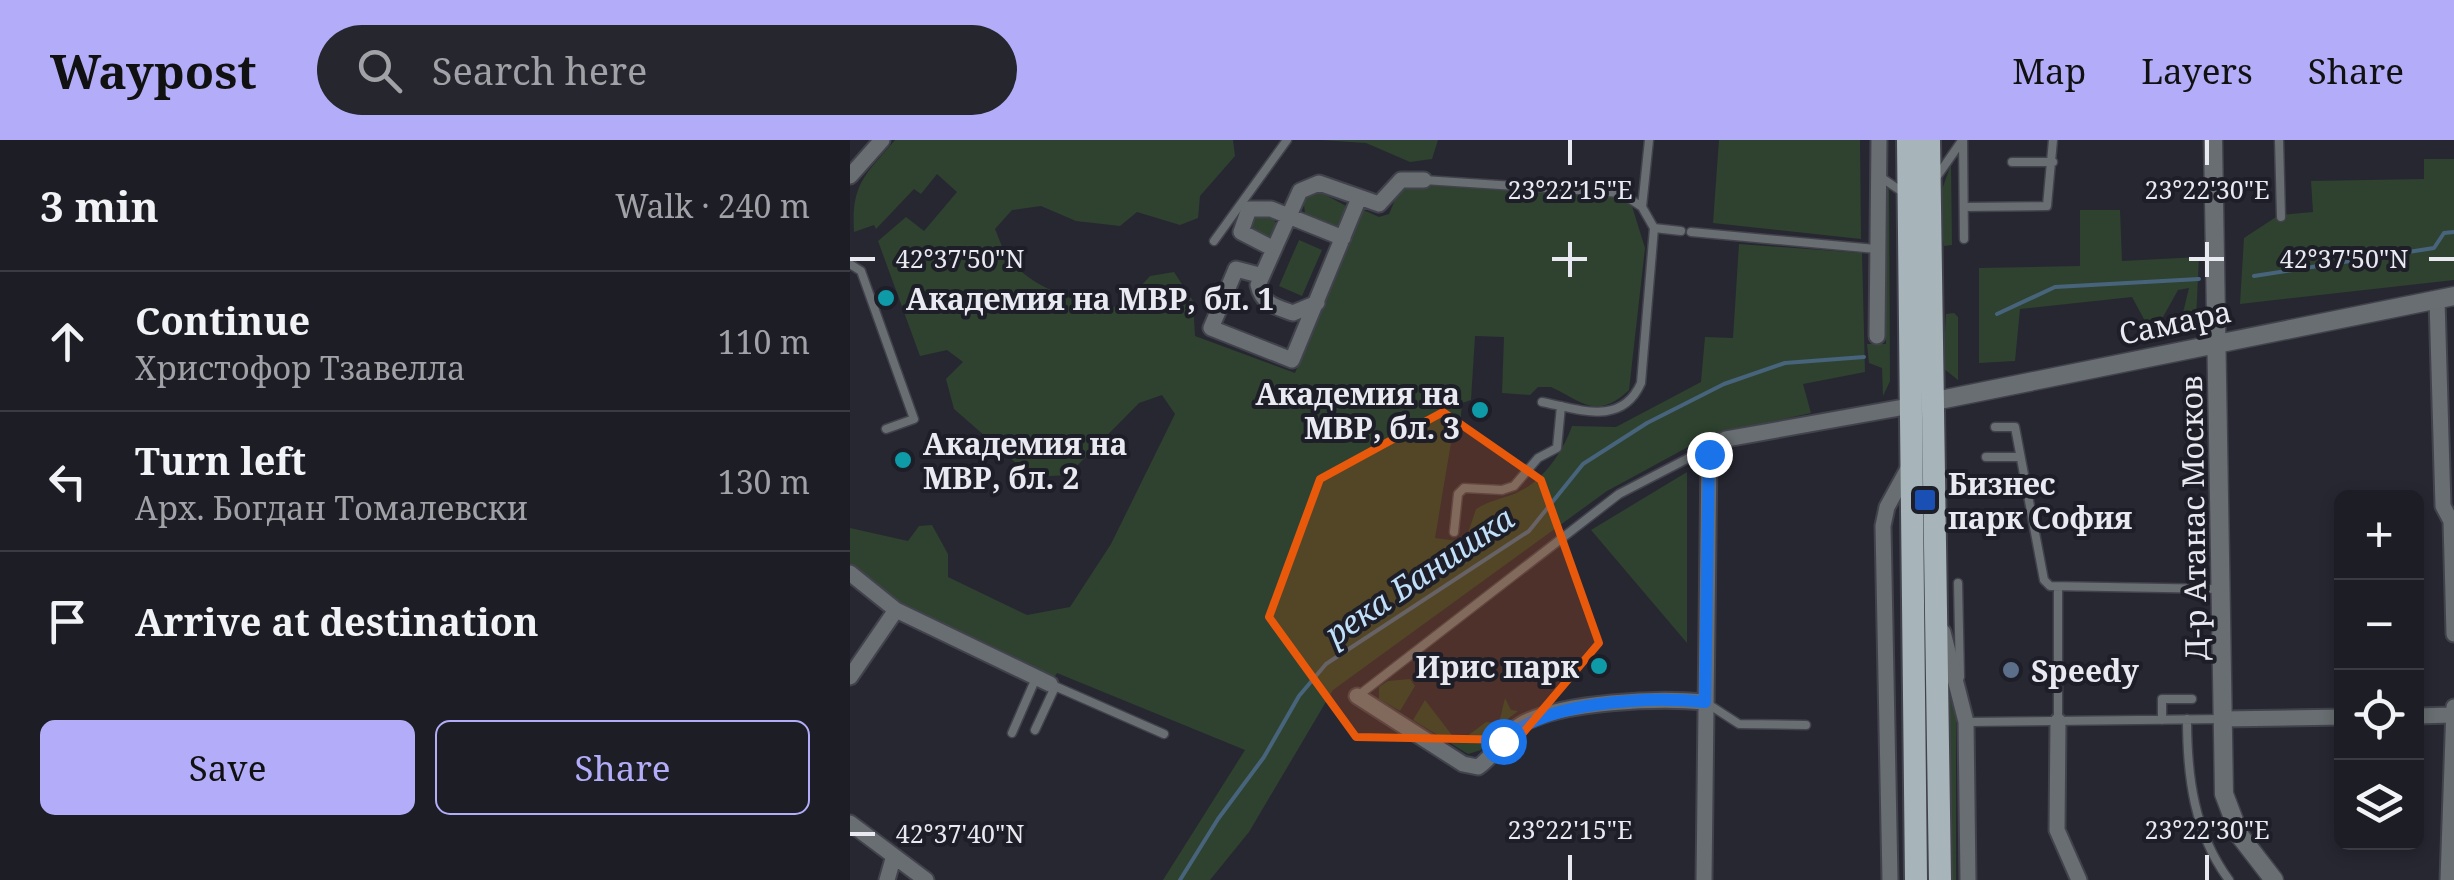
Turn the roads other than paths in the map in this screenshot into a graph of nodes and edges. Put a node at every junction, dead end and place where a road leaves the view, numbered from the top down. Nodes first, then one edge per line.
1 (882, 140) edge
2 (1287, 140) edge
3 (1649, 140) edge
4 (1878, 140) edge
5 (1908, 140) edge
6 (1928, 140) edge
7 (1962, 140) edge
8 (2053, 140) edge
9 (2213, 140) edge
10 (2279, 140) edge
11 (2012, 162) dead end
12 (2053, 162) junction
13 (850, 176) edge
14 (1879, 176) junction
15 (1424, 180) joint
16 (1919, 197) junction
17 (1358, 198) junction
18 (1964, 207) junction
19 (1642, 208) junction
20 (1286, 216) junction
21 (2282, 217) dead end
22 (1654, 228) junction
23 (1343, 238) junction
24 (1964, 239) dead end
25 (1214, 241) dead end
26 (1272, 248) junction
27 (1878, 249) junction
28 (850, 264) edge
29 (1259, 275) junction
30 (2445, 298) edge
31 (1317, 302) junction
32 (1876, 336) dead end
33 (2218, 341) junction
34 (1542, 402) dead end
35 (1921, 404) junction
36 (1561, 406) junction
37 (1994, 427) dead end
38 (886, 429) dead end
39 (1714, 445) junction
40 (1986, 457) dead end
41 (2018, 457) junction
42 (1910, 466) junction
43 (1987, 486) dead end
44 (2023, 486) junction
45 (2452, 521) edge
46 (1454, 532) dead end
47 (850, 573) edge
48 (2058, 588) junction
49 (2223, 589) junction
50 (896, 610) junction
51 (1936, 610) junction
52 (2454, 634) edge
53 (2073, 656) dead end
54 (2058, 657) junction
55 (850, 678) edge
56 (1047, 683) junction
57 (1960, 686) junction
58 (1357, 696) joint
59 (2192, 699) dead end
60 (1705, 702) junction
61 (2453, 711) edge
62 (2424, 715) edge
63 (2334, 717) edge
64 (2187, 719) junction
65 (2222, 719) junction
66 (2162, 720) junction
67 (2058, 721) junction
68 (1966, 722) junction
69 (1806, 725) dead end
70 (1036, 730) dead end
71 (1012, 732) dead end
72 (1164, 734) dead end
73 (850, 823) edge
74 (893, 859) junction
75 (888, 880) edge
76 (926, 880) edge
77 (1704, 880) edge
78 (1890, 880) edge
79 (1916, 880) edge
80 (1940, 880) edge
81 (1968, 880) edge
82 (2080, 880) edge
83 (2230, 880) edge
84 (2274, 880) edge
85 (2448, 880) edge

1 - 13 street
2 - 25 lane
3 - 19 lane
4 - 14 street
5 - 16 main road
6 - 16 main road
7 - 16 lane
7 - 18 lane
8 - 12 lane
9 - 33 street, Д-р Атанас Москов
10 - 21 lane
11 - 12 lane
12 - 18 lane
14 - 16 lane
14 - 27 street
15 - 17 street
15 - 19 lane
16 - 35 main road
17 - 20 street
17 - 23 street
18 - 24 lane
19 - 22 lane
20 - 23 street
20 - 26 street
20 - 26 street
22 - 27 lane
22 - 36 lane
23 - 31 street
26 - 29 street
27 - 32 street
28 - 38 lane
29 - 31 street
29 - 31 street
30 - 33 street, Самара
30 - 45 street
33 - 35 street, Самара
33 - 49 street, Д-р Атанас Москов
34 - 36 lane
35 - 39 street
35 - 42 main road
35 - 51 main road
36 - 46 lane
37 - 41 lane
39 - 58 lane
39 - 60 street
40 - 41 lane
41 - 44 lane
42 - 78 street
42 - 79 main road
43 - 44 lane
44 - 48 lane
45 - 52 street
47 - 50 street
48 - 49 lane
48 - 54 lane
49 - 65 street, Д-р Атанас Москов
50 - 55 street
50 - 56 street
51 - 57 street
51 - 57 lane
51 - 80 main road
53 - 54 lane
54 - 67 lane
56 - 70 lane
56 - 71 lane
56 - 72 lane
57 - 68 street
58 - 60 street
59 - 66 lane
60 - 69 lane
60 - 77 street
61 - 62 street
61 - 85 street
63 - 65 street
64 - 65 lane
64 - 66 lane
64 - 83 lane
65 - 84 street, Д-р Атанас Москов
66 - 67 lane
67 - 68 lane
67 - 82 street
68 - 81 street
73 - 74 street
74 - 75 street
74 - 76 street

